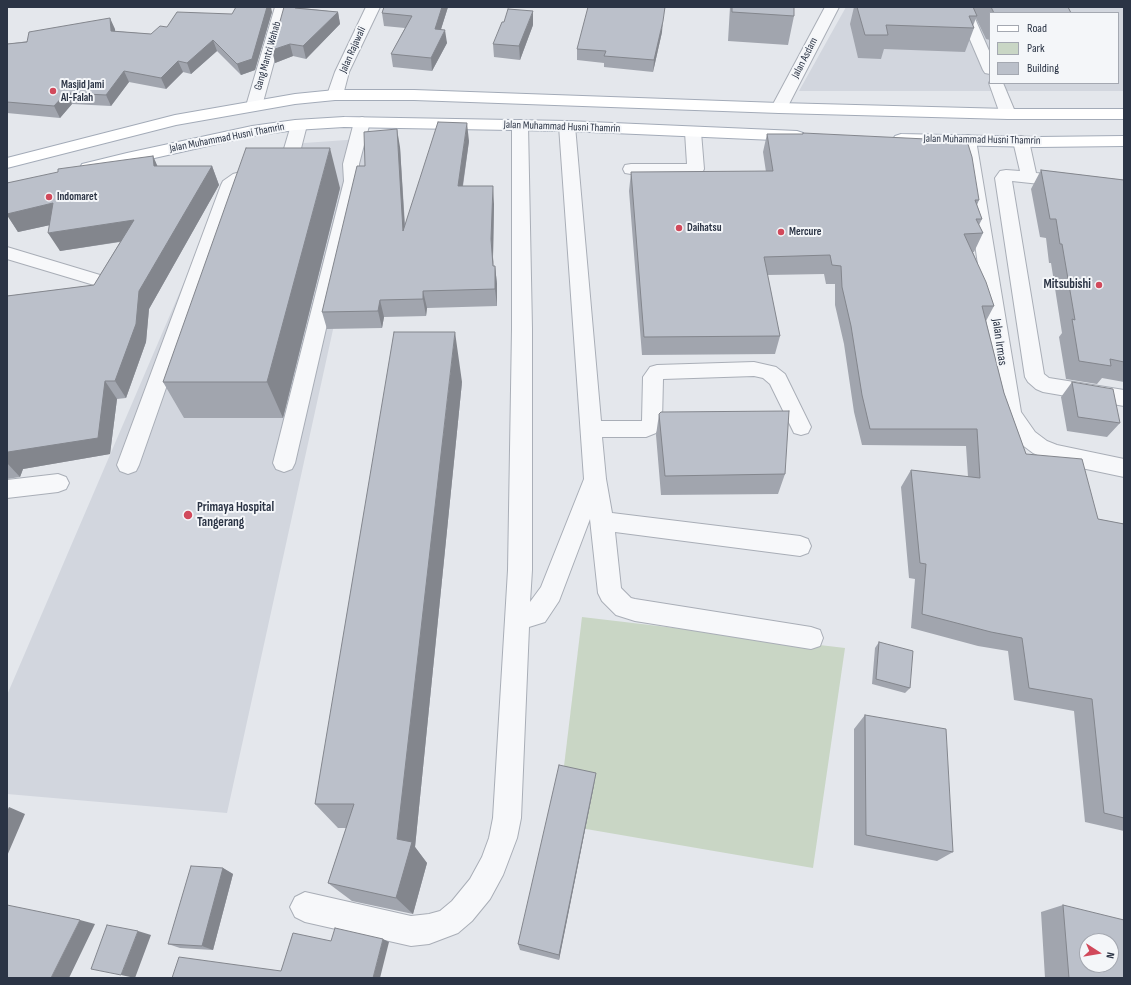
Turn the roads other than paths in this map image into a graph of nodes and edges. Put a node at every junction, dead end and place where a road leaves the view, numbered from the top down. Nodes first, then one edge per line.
1 (282, 7) edge
2 (373, 7) edge
3 (832, 7) edge
4 (963, 7) edge
5 (989, 68) edge
6 (996, 84) edge
7 (335, 95) junction
8 (254, 106) junction
9 (780, 108) junction
10 (1008, 114) junction
11 (1124, 114) edge
12 (362, 122) junction
13 (299, 125) junction
14 (520, 125) junction
15 (567, 126) junction
16 (693, 132) junction
17 (812, 136) edge
18 (890, 138) edge
19 (968, 140) junction
20 (1021, 141) junction
21 (1124, 142) edge
22 (7, 163) edge
23 (631, 169) dead end
24 (74, 172) edge
25 (1029, 177) junction
26 (233, 181) junction
27 (289, 181) edge
28 (1124, 188) edge
29 (7, 253) edge
30 (104, 282) edge
31 (1124, 398) edge
32 (800, 427) dead end
33 (592, 429) junction
34 (284, 463) dead end
35 (128, 465) dead end
36 (1124, 468) edge
37 (595, 479) junction
38 (58, 483) dead end
39 (7, 489) edge
40 (602, 521) junction
41 (800, 546) dead end
42 (518, 619) junction
43 (811, 638) dead end
44 (304, 907) dead end

1 - 8 street, Gang Mantri Wahab
2 - 7 street, Jalan Rajawali
3 - 9 street, Jalan Asdam
4 - 5 street
6 - 10 street
7 - 8 main road, Jalan Muhammad Husni Thamrin
7 - 9 main road, Jalan Muhammad Husni Thamrin
8 - 22 main road, Jalan Muhammad Husni Thamrin
9 - 10 main road, Jalan Muhammad Husni Thamrin
10 - 11 main road, Jalan Muhammad Husni Thamrin
12 - 13 main road, Jalan Muhammad Husni Thamrin
12 - 14 main road, Jalan Muhammad Husni Thamrin
12 - 34 street
13 - 24 main road, Jalan Muhammad Husni Thamrin
13 - 26 street
14 - 15 main road, Jalan Muhammad Husni Thamrin
14 - 42 street
15 - 16 main road, Jalan Muhammad Husni Thamrin
15 - 33 street
16 - 17 main road, Jalan Muhammad Husni Thamrin
16 - 23 street
18 - 19 main road, Jalan Muhammad Husni Thamrin
19 - 20 main road, Jalan Muhammad Husni Thamrin
19 - 36 street, Jalan Irmas
20 - 21 main road, Jalan Muhammad Husni Thamrin
20 - 25 street
25 - 28 street
25 - 31 street
26 - 27 street
26 - 35 street
29 - 30 street
32 - 33 street
33 - 37 street
37 - 40 street
37 - 42 street
38 - 39 street
40 - 41 street
40 - 43 street
42 - 44 street

